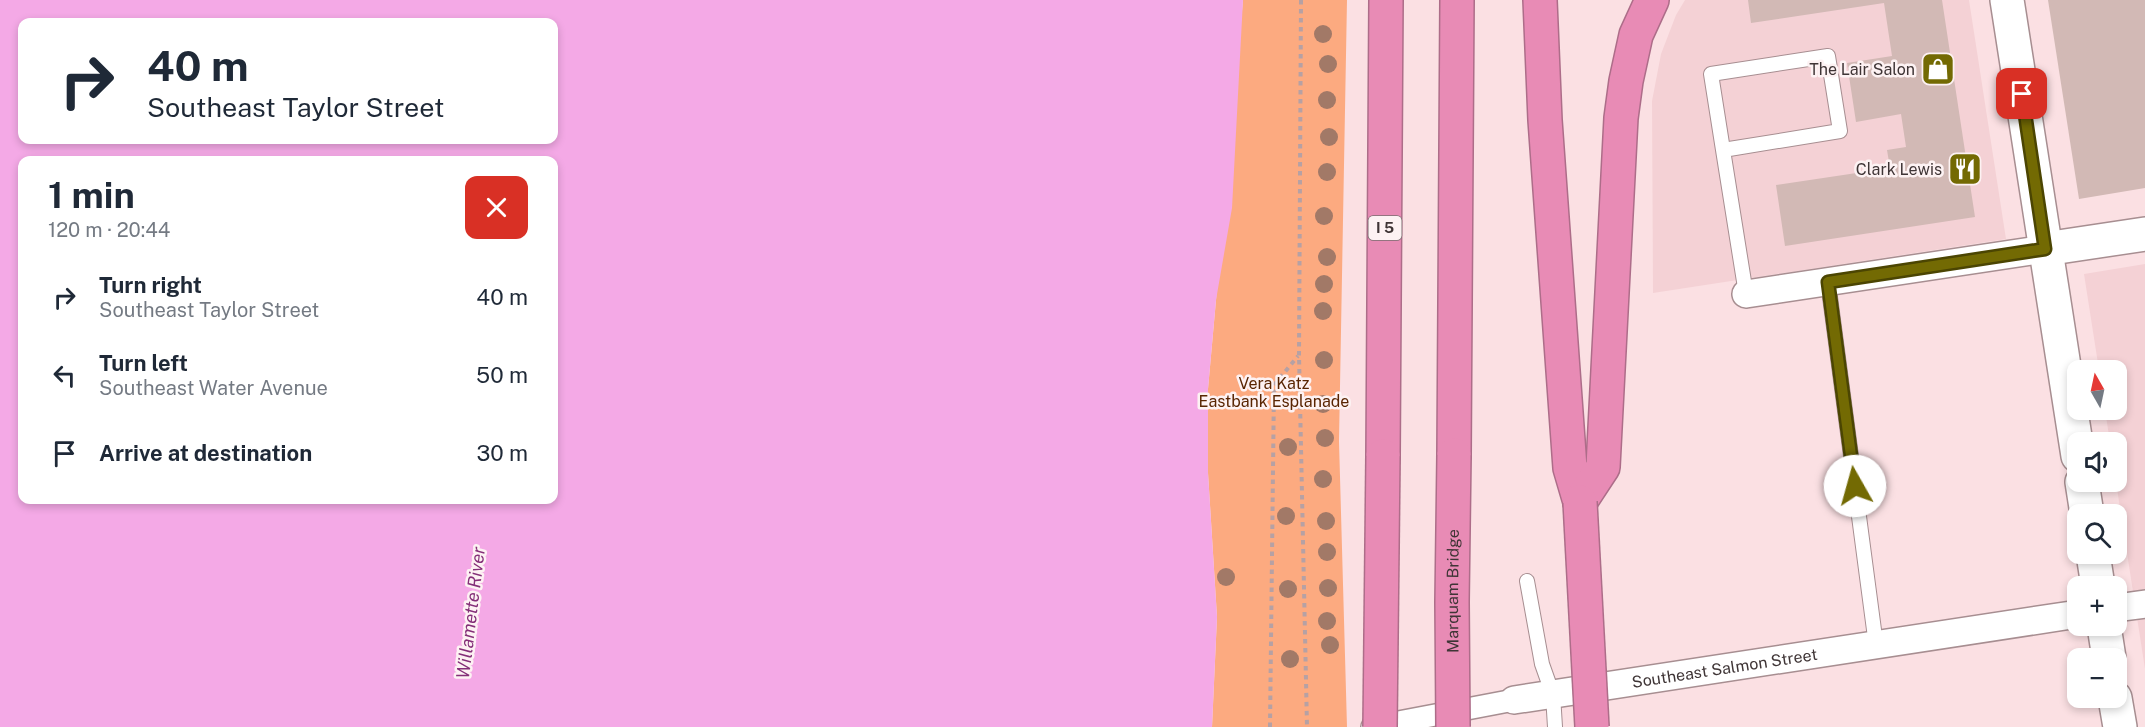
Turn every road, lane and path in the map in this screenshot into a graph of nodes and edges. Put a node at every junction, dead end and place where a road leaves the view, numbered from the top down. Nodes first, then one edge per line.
1 (1301, 0) edge
2 (1386, 0) edge
3 (1457, 0) edge
4 (1540, 0) edge
5 (1652, 0) edge
6 (2007, 0) edge
7 (1723, 150) junction
8 (2145, 234) edge
9 (2045, 249) junction
10 (1828, 282) junction
11 (1746, 294) joint
12 (1299, 355) junction
13 (2074, 432) edge
14 (1580, 502) junction
15 (1527, 581) dead end
16 (2145, 604) edge
17 (2127, 606) edge
18 (2067, 616) edge
19 (1876, 645) junction
20 (1553, 695) junction
21 (1514, 700) joint
22 (2117, 708) edge
23 (1270, 727) edge
24 (1307, 727) edge
25 (1372, 727) edge
26 (1380, 727) edge
27 (1453, 727) edge
28 (1555, 727) edge
29 (1592, 727) edge
30 (2120, 727) edge

1 - 12 path
2 - 26 highway, I 5, bridge
3 - 27 highway, Marquam Bridge, bridge
4 - 14 highway
5 - 14 highway
6 - 9 street
7 - 7 lane
7 - 11 lane
8 - 9 street
9 - 10 street
9 - 13 street
10 - 11 street
10 - 19 lane
12 - 23 path
12 - 24 path
14 - 29 highway, bridge
15 - 20 lane
16 - 17 street
18 - 19 street, Southeast Salmon Street
19 - 20 street, Southeast Salmon Street
20 - 21 street, Southeast Salmon Street
20 - 28 lane
21 - 25 street, Southeast Salmon Street
22 - 30 street

